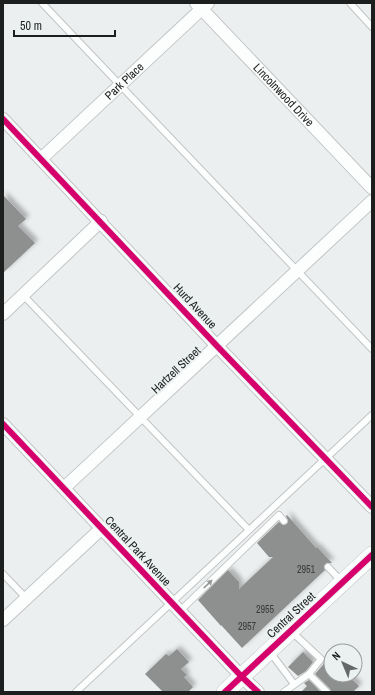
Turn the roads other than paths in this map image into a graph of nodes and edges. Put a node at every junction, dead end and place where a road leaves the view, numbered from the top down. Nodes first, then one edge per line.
1 (42, 3) edge
2 (350, 3) edge
3 (202, 5) edge
4 (372, 27) edge
5 (120, 86) junction
6 (3, 118) edge
7 (42, 159) junction
8 (372, 188) edge
9 (372, 201) edge
10 (101, 221) junction
11 (297, 270) junction
12 (23, 295) junction
13 (3, 314) edge
14 (217, 346) junction
15 (372, 349) edge
16 (372, 414) edge
17 (141, 417) junction
18 (3, 424) edge
19 (325, 458) junction
20 (64, 488) junction
21 (372, 507) edge
22 (284, 521) dead end
23 (102, 528) junction
24 (249, 530) junction
25 (372, 555) edge
26 (328, 567) dead end
27 (3, 574) edge
28 (342, 583) junction
29 (26, 598) junction
30 (176, 607) junction
31 (3, 620) edge
32 (291, 631) junction
33 (269, 651) junction
34 (309, 674) junction
35 (242, 677) junction
36 (294, 684) junction
37 (76, 692) edge
38 (225, 692) edge
39 (258, 692) edge
40 (284, 692) edge
41 (327, 692) edge

1 - 5 lane
2 - 4 lane
3 - 5 street, Park Place
3 - 8 street, Lincolnwood Drive
5 - 7 street, Park Place
5 - 11 lane
6 - 7 street, Hurd Avenue
7 - 10 street, Hurd Avenue
9 - 11 street, Hartzell Street
10 - 12 street
10 - 14 street, Hurd Avenue
11 - 14 street, Hartzell Street
11 - 15 lane
12 - 13 street
12 - 17 lane
14 - 17 street, Hartzell Street
14 - 19 street, Hurd Avenue
16 - 19 lane
17 - 20 street, Hartzell Street
17 - 24 lane
18 - 20 street, Central Park Avenue
19 - 21 street, Hurd Avenue
19 - 24 lane
20 - 23 street, Central Park Avenue
30 -> 22 lane
23 - 29 street
23 - 30 street, Central Park Avenue
24 - 30 lane
25 - 28 main road, Central Street
26 - 28 lane
27 - 29 lane
28 - 32 main road, Central Street
29 - 31 street
30 - 35 street, Central Park Avenue
30 - 37 lane
32 - 33 main road, Central Street
32 - 34 lane
33 - 35 main road, Central Street
33 - 36 lane
34 - 36 lane
34 - 41 lane
35 - 38 main road, Central Street
35 - 39 street, Central Park Avenue
36 - 40 lane

